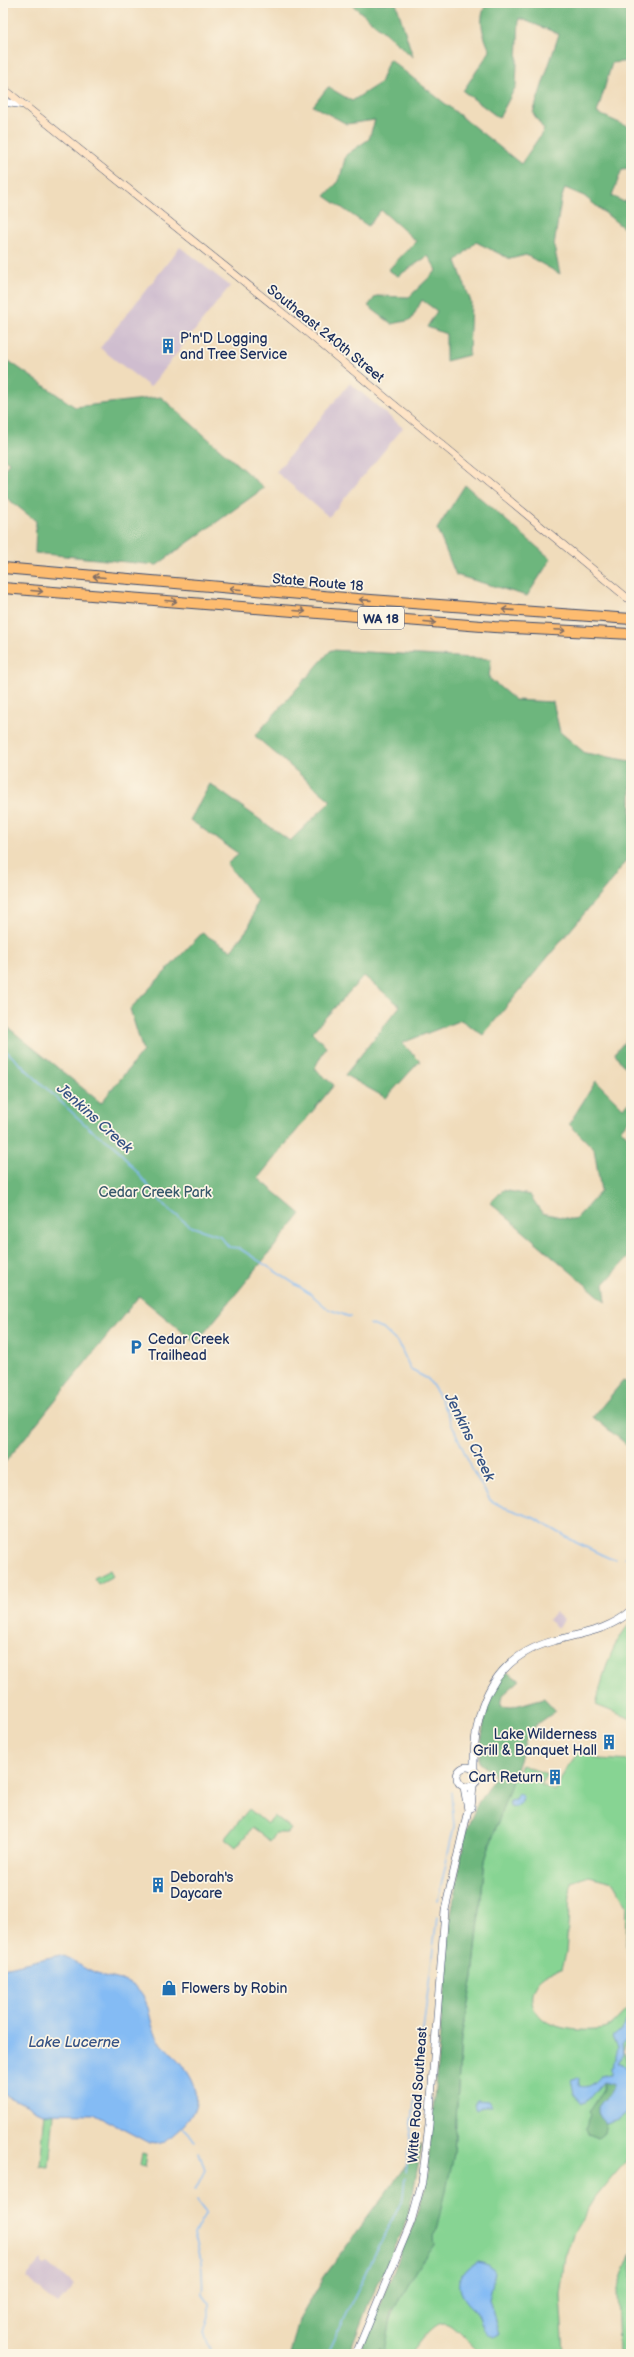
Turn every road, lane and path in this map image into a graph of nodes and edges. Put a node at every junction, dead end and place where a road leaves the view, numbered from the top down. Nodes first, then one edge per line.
1 (3, 88) edge
2 (3, 102) edge
3 (24, 105) junction
4 (3, 568) edge
5 (3, 588) edge
6 (631, 601) edge
7 (631, 619) edge
8 (631, 634) edge
9 (631, 1611) edge
10 (475, 1751) junction
11 (467, 1766) junction
12 (474, 1769) junction
13 (473, 1786) junction
14 (464, 1787) junction
15 (463, 1828) junction
16 (356, 2354) edge

1 - 3 main road, Southeast 240th Street
2 - 3 street
3 - 6 main road, Southeast 240th Street
7 -> 4 highway, State Route 18 / WA 18
5 -> 8 highway, WA 18
9 - 10 street, Witte Road Southeast
10 - 11 street, Witte Road Southeast
10 - 12 street, Witte Road Southeast
11 - 12 street
11 - 14 street, Witte Road Southeast
12 - 13 street, Witte Road Southeast
13 - 14 street
13 - 15 street, Witte Road Southeast
14 - 15 street, Witte Road Southeast
15 - 16 street, Witte Road Southeast

